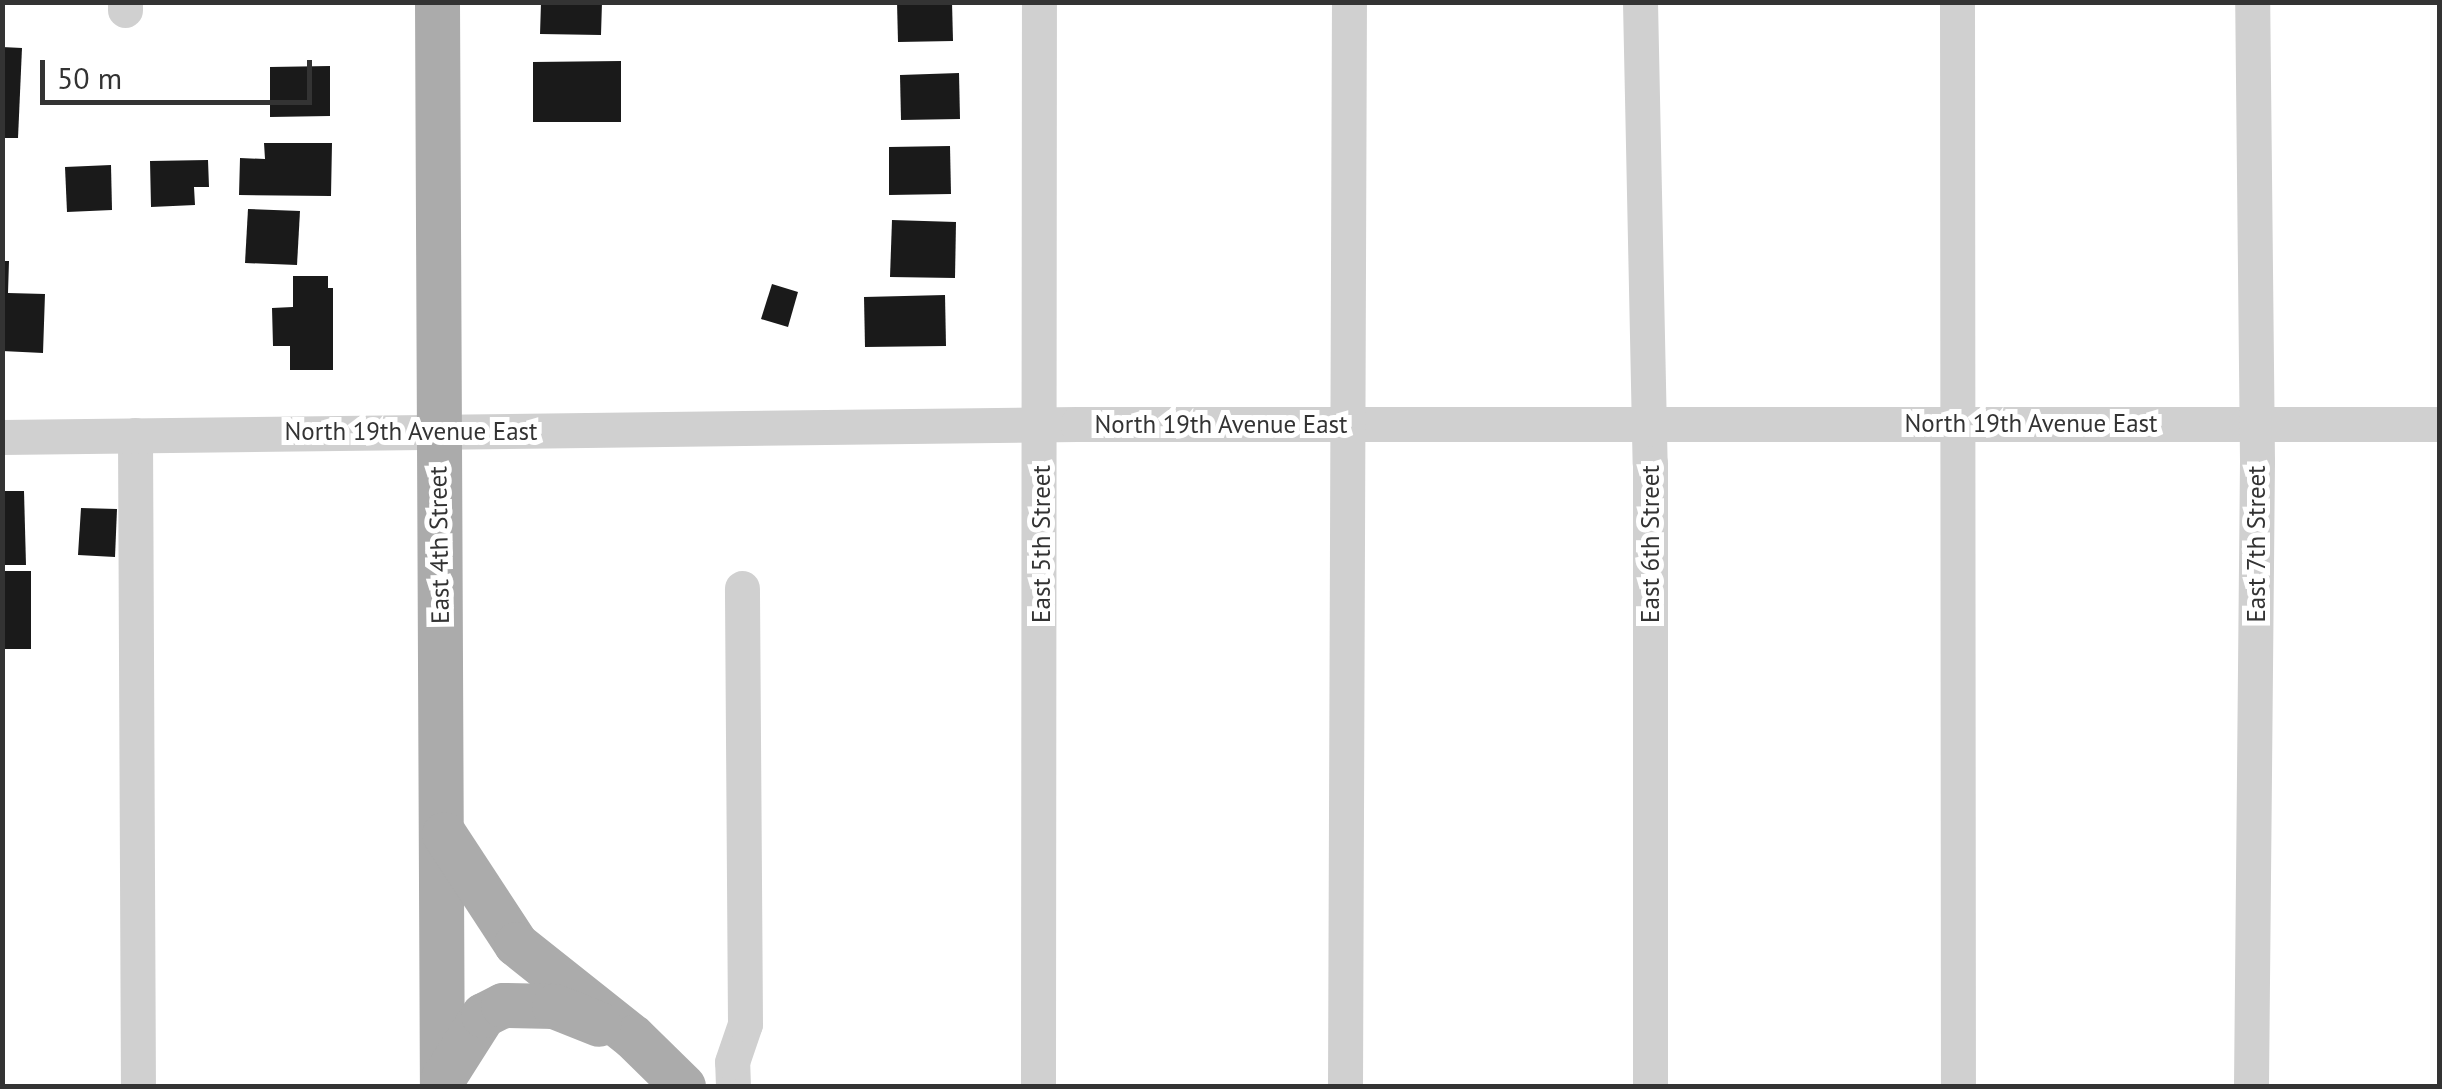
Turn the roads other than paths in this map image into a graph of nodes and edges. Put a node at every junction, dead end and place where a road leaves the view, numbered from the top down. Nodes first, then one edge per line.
1 (437, 2) edge
2 (1039, 2) edge
3 (1349, 2) edge
4 (1640, 2) edge
5 (1957, 2) edge
6 (2252, 2) edge
7 (1960, 422) junction
8 (1349, 424) junction
9 (1649, 424) junction
10 (2440, 424) edge
11 (2256, 425) junction
12 (1042, 426) junction
13 (438, 429) junction
14 (135, 435) junction
15 (2, 437) edge
16 (742, 588) dead end
17 (444, 834) junction
18 (634, 1037) junction
19 (442, 1083) edge
20 (138, 1086) edge
21 (682, 1086) edge
22 (733, 1086) edge
23 (1038, 1086) edge
24 (1345, 1086) edge
25 (1650, 1086) edge
26 (1958, 1086) edge
27 (2251, 1086) edge

1 - 13 main road, East 4th Street
2 - 12 street, East 5th Street
3 - 8 street
4 - 9 street, East 6th Street
5 - 7 street
6 - 11 street, East 7th Street
7 - 9 street, North 19th Avenue East
7 - 11 street, North 19th Avenue East
7 - 26 street
8 - 9 street, North 19th Avenue East
8 - 12 street, North 19th Avenue East
8 - 24 street
9 - 25 street, East 6th Street
10 - 11 street, North 19th Avenue East
11 - 27 street, East 7th Street
12 - 13 street, North 19th Avenue East
12 - 23 street, East 5th Street
13 - 14 street, North 19th Avenue East
13 - 17 main road, East 4th Street
14 - 15 street, North 19th Avenue East
14 - 20 street
16 - 22 street
17 - 18 main road
17 - 19 main road, East 4th Street
18 - 19 main road
18 - 21 main road

